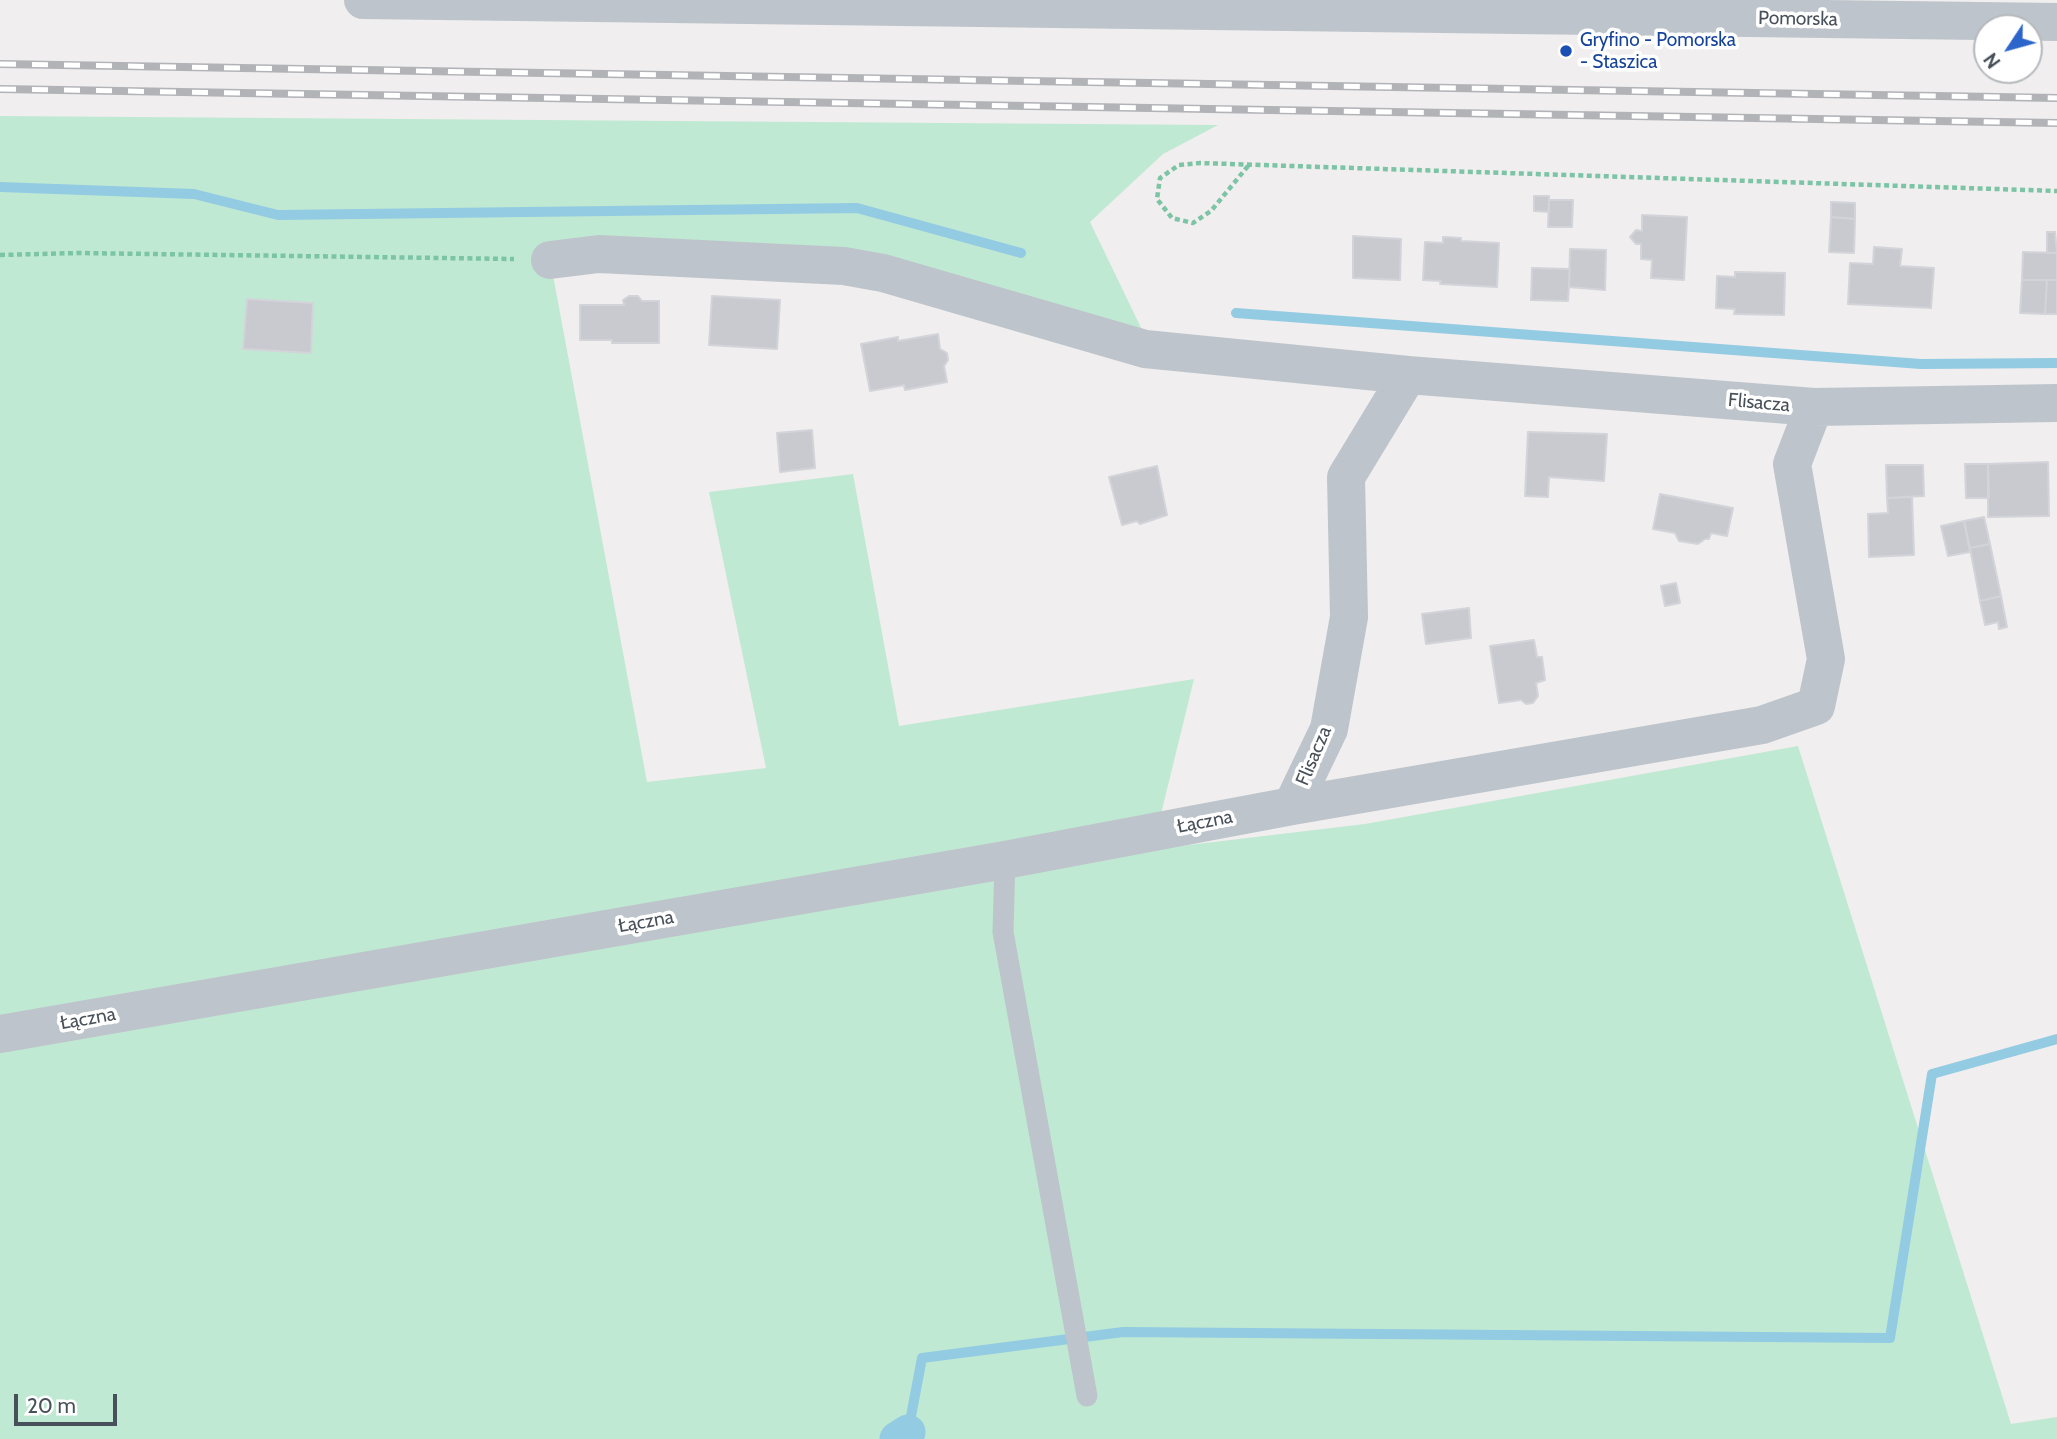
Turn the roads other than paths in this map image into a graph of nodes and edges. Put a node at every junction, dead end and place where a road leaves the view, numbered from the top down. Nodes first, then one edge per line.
1 (363, 0) edge
2 (872, 4) edge
3 (2033, 14) edge
4 (550, 260) road end
5 (1408, 375) junction
6 (2057, 403) edge
7 (1814, 407) junction
8 (1292, 806) junction
9 (1005, 860) junction
10 (0, 1034) edge
11 (1087, 1396) dead end

1 - 2 street, Pomorska
2 - 3 street, Pomorska
4 - 5 street
5 - 7 street, Flisacza
5 - 8 street, Flisacza
6 - 7 street, Flisacza
7 - 8 street, Flisacza
8 - 9 street, Łączna
9 - 10 street, Łączna
9 - 11 lane

